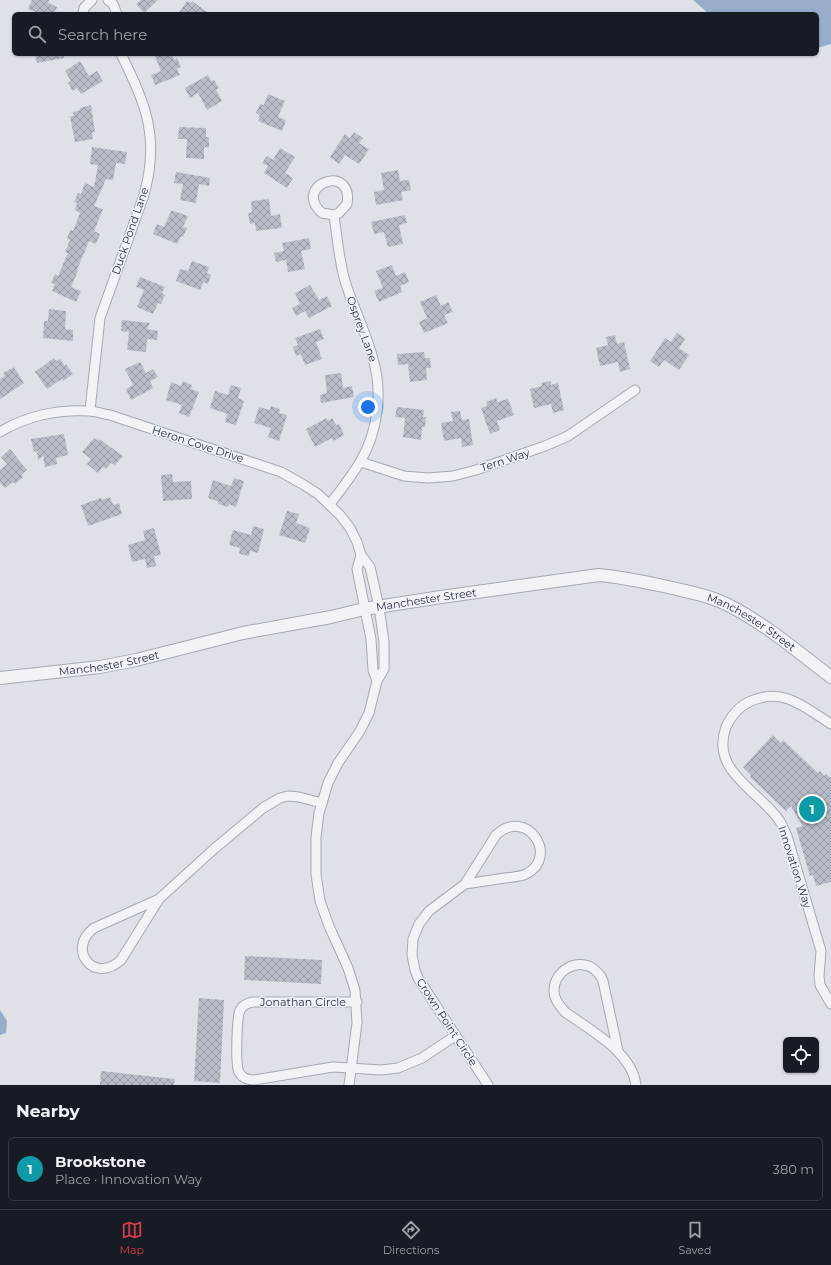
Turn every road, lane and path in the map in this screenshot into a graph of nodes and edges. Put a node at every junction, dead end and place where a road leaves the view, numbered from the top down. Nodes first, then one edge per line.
1 (92, 0) edge
2 (108, 0) edge
3 (83, 12) edge
4 (116, 12) edge
5 (122, 56) edge
6 (334, 215) dead end
7 (636, 390) dead end
8 (90, 410) junction
9 (0, 432) edge
10 (360, 462) junction
11 (330, 504) junction
12 (361, 555) junction
13 (379, 606) junction
14 (364, 609) junction
15 (831, 677) edge
16 (0, 678) edge
17 (378, 680) junction
18 (831, 724) edge
19 (322, 803) junction
20 (465, 884) junction
21 (159, 900) junction
22 (357, 1002) junction
23 (831, 1004) edge
24 (455, 1036) junction
25 (618, 1051) junction
26 (351, 1068) junction
27 (349, 1085) edge
28 (488, 1085) edge
29 (636, 1085) edge

1 - 3 street
2 - 4 street
5 - 8 street, Duck Pond Lane
6 - 10 street, Osprey Lane
7 - 10 street, Tern Way
8 - 9 street, Heron Cove Drive
8 - 11 street, Heron Cove Drive
10 - 11 street, Osprey Lane
11 - 12 street, Heron Cove Drive
12 - 13 street, Heron Cove Drive
12 - 14 street, Heron Cove Drive
13 - 14 street, Manchester Street
13 - 15 street, Manchester Street
13 - 17 street, Heron Cove Drive
14 - 16 street, Manchester Street
14 - 17 street, Heron Cove Drive
17 - 19 street, Heron Cove Drive
18 - 23 street, Innovation Way
19 - 21 street
19 - 22 street, Heron Cove Drive
20 - 20 street, Crown Point Circle
20 - 24 street, Crown Point Circle
21 - 21 street
22 - 26 street, Heron Cove Drive
22 - 26 street, Jonathan Circle
24 - 26 street
24 - 28 street, Crown Point Circle
25 - 25 street
25 - 29 street
26 - 27 street, Heron Cove Drive

